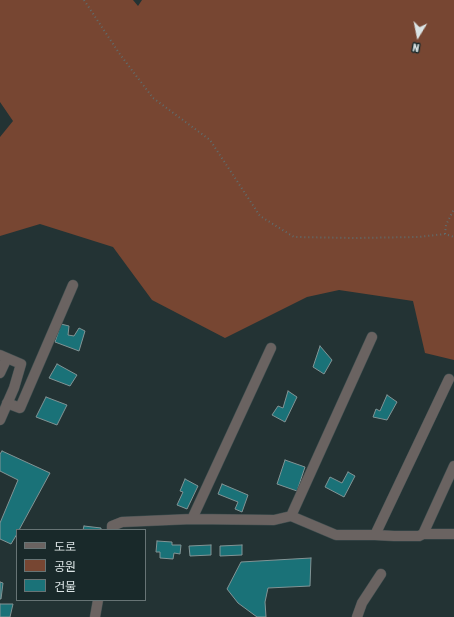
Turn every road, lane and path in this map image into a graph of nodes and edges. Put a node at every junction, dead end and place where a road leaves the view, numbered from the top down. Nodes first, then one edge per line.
1 (84, 0) edge
2 (454, 209) edge
3 (445, 234) junction
4 (454, 237) edge
5 (74, 285) dead end
6 (372, 337) dead end
7 (271, 348) dead end
8 (4, 357) edge
9 (0, 373) edge
10 (450, 379) dead end
11 (7, 403) junction
12 (0, 420) edge
13 (454, 466) edge
14 (291, 516) junction
15 (192, 519) junction
16 (112, 529) edge
17 (423, 534) junction
18 (454, 534) edge
19 (375, 535) junction
20 (381, 574) dead end
21 (98, 601) edge
22 (95, 617) edge
23 (357, 617) edge

1 - 3 path
2 - 3 path
3 - 4 path
5 - 11 street
6 - 14 street
7 - 15 street
8 - 9 street
8 - 11 street
10 - 19 street
11 - 12 street
13 - 17 street
14 - 15 street
14 - 19 street
15 - 16 street
17 - 18 street
17 - 19 street
20 - 23 street
21 - 22 street

